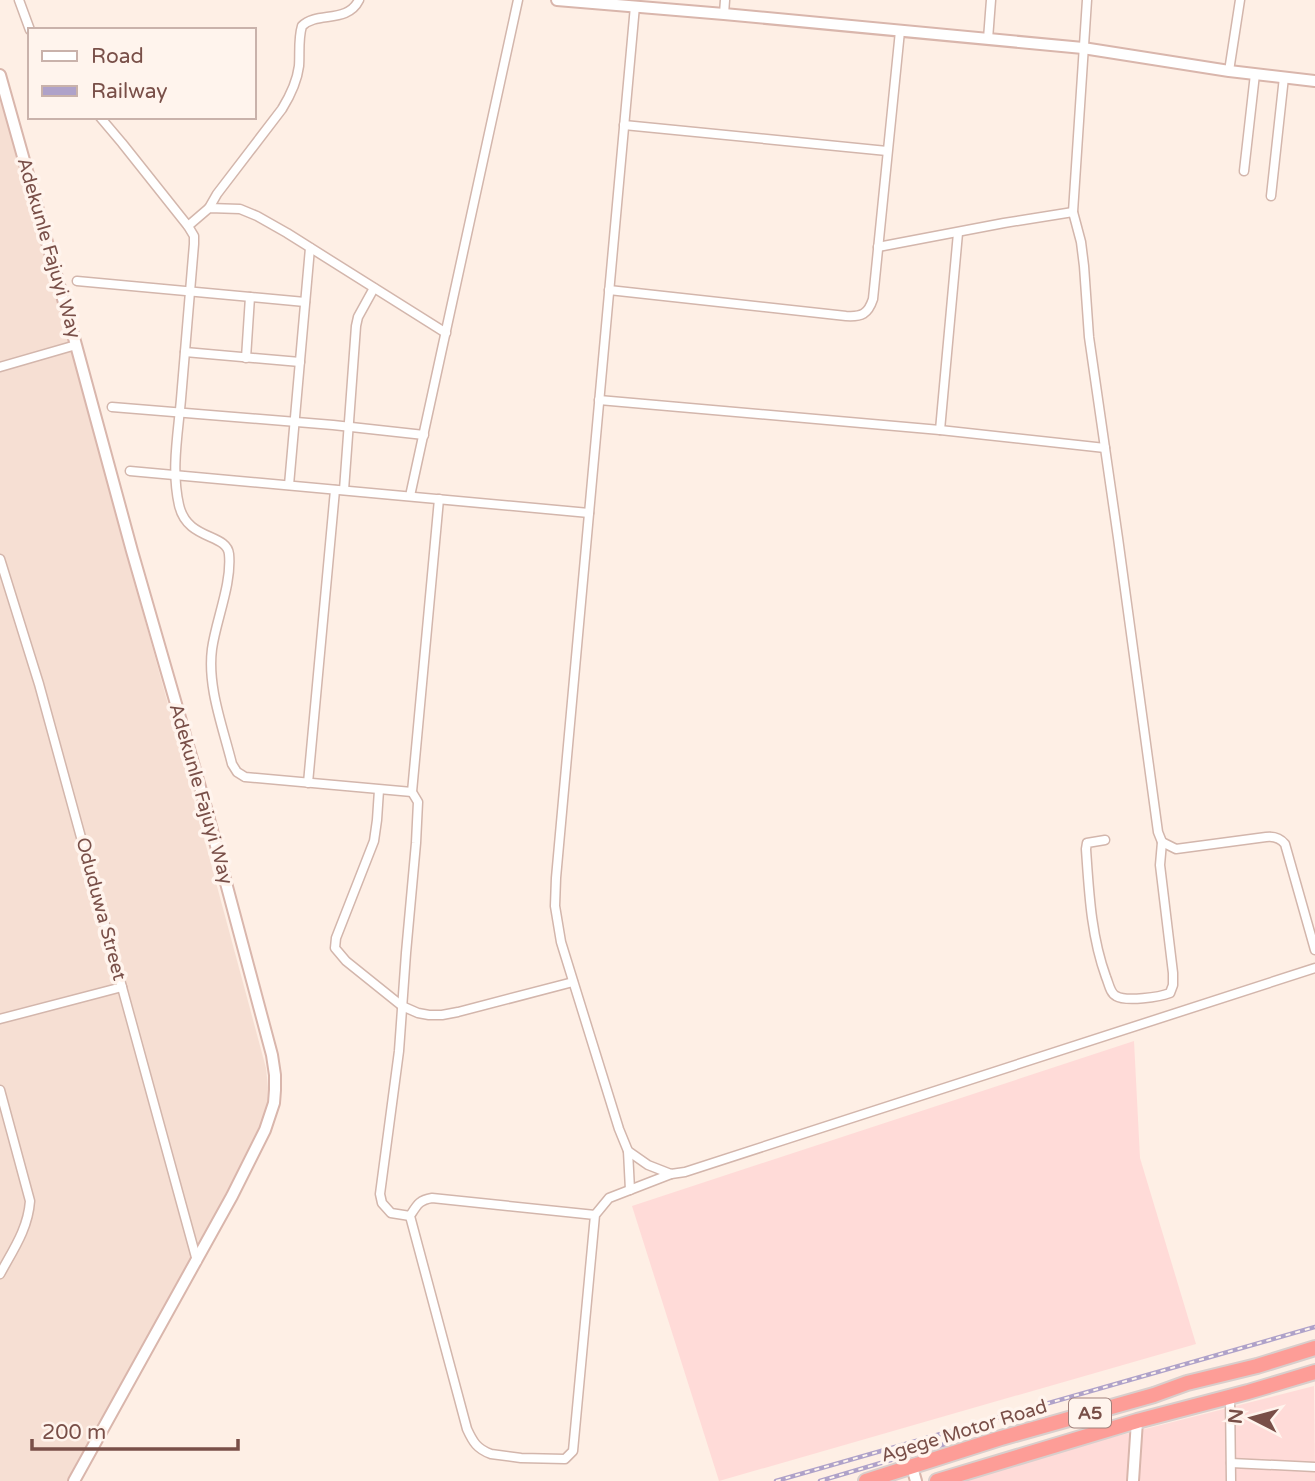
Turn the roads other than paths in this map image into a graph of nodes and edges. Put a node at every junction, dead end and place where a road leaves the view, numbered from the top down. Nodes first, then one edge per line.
1 (19, 0) edge
2 (359, 0) edge
3 (517, 0) edge
4 (557, 0) edge
5 (725, 0) edge
6 (991, 0) edge
7 (1087, 0) edge
8 (1240, 0) edge
9 (576, 1) edge
10 (635, 6) junction
11 (724, 14) junction
12 (29, 28) edge
13 (900, 31) junction
14 (988, 39) junction
15 (1083, 48) junction
16 (1229, 71) junction
17 (1255, 74) junction
18 (0, 75) edge
19 (1283, 77) junction
20 (1315, 81) edge
21 (102, 119) edge
22 (624, 125) junction
23 (887, 151) junction
24 (1244, 171) dead end
25 (1271, 196) dead end
26 (209, 208) junction
27 (1073, 212) junction
28 (188, 226) junction
29 (958, 233) junction
30 (878, 247) junction
31 (310, 248) junction
32 (77, 281) dead end
33 (374, 288) junction
34 (609, 290) junction
35 (190, 291) junction
36 (250, 297) junction
37 (305, 302) junction
38 (446, 333) junction
39 (76, 345) junction
40 (185, 352) junction
41 (246, 358) junction
42 (300, 362) junction
43 (0, 367) edge
44 (599, 400) junction
45 (112, 407) dead end
46 (180, 412) junction
47 (294, 423) junction
48 (348, 426) junction
49 (940, 430) junction
50 (424, 435) junction
51 (1105, 448) junction
52 (130, 471) dead end
53 (174, 475) junction
54 (289, 485) junction
55 (335, 490) junction
56 (344, 490) junction
57 (410, 496) junction
58 (439, 499) junction
59 (589, 513) junction
60 (0, 559) edge
61 (308, 783) junction
62 (379, 790) junction
63 (412, 792) junction
64 (1105, 840) dead end
65 (1162, 842) junction
66 (1315, 950) edge
67 (1315, 968) edge
68 (573, 982) junction
69 (122, 987) junction
70 (402, 1006) junction
71 (0, 1019) edge
72 (0, 1090) edge
73 (628, 1152) junction
74 (671, 1174) junction
75 (630, 1190) junction
76 (595, 1215) junction
77 (410, 1216) junction
78 (197, 1261) junction
79 (0, 1274) edge
80 (1315, 1348) edge
81 (1315, 1372) edge
82 (1230, 1396) junction
83 (1137, 1421) junction
84 (1231, 1463) junction
85 (1315, 1468) edge
86 (914, 1474) edge
87 (74, 1481) edge
88 (866, 1481) edge
89 (937, 1481) edge
90 (1133, 1481) edge
91 (1231, 1481) edge

1 - 12 street
2 - 26 street
3 - 38 street
4 - 9 street
5 - 11 street
6 - 14 street
7 - 15 street
8 - 16 street
9 - 10 street
10 - 11 street
10 - 22 street
11 - 13 street
13 - 14 street
13 - 23 street
14 - 15 street
15 - 16 street
15 - 27 street
16 - 17 street
17 - 19 street
17 - 24 street
18 - 39 street, Adekunle Fajuyi Way
19 - 20 street
19 - 25 street
21 - 28 street
22 - 23 street
22 - 34 street
23 - 30 street
26 - 28 street
26 - 31 street
27 - 29 street
27 - 51 street
28 - 35 street
29 - 30 street
29 - 49 street
30 - 34 street
31 - 33 street
31 - 37 street
32 - 35 street
33 - 38 street
33 - 48 street
34 - 44 street
35 - 36 street
35 - 40 street
36 - 37 street
36 - 41 street
37 - 42 street
38 - 50 street
39 - 43 street
39 - 78 street, Adekunle Fajuyi Way
40 - 41 street
40 - 46 street
41 - 42 street
42 - 47 street
44 - 49 street
44 - 59 street
45 - 46 street
46 - 47 street
46 - 53 street
47 - 48 street
47 - 54 street
48 - 50 street
48 - 56 street
49 - 51 street
50 - 57 street
51 - 65 street
52 - 53 street
53 - 54 street
53 - 61 street
54 - 55 street
55 - 56 street
55 - 61 street
56 - 57 street
57 - 58 street
58 - 59 street
58 - 63 street
59 - 68 street
60 - 69 street, Oduduwa Street
61 - 62 street
62 - 63 street
62 - 70 street
63 - 70 street
64 - 65 street
65 - 66 street
67 - 74 street
68 - 70 street
68 - 73 street
69 - 71 street
69 - 78 street, Oduduwa Street
70 - 77 street
72 - 79 street
73 - 74 street
73 - 75 street
74 - 75 street
75 - 76 street
76 - 77 street
76 - 77 street
78 - 87 street, Adekunle Fajuyi Way
80 - 86 highway, Agege Motor Road / A5
81 - 82 highway, Agege Motor Road / A5
82 - 83 highway, Agege Motor Road / A5
82 - 84 street
83 - 89 highway, Agege Motor Road / A5
83 - 90 street
84 - 85 street
84 - 91 street
86 - 88 highway, Agege Motor Road / A5

